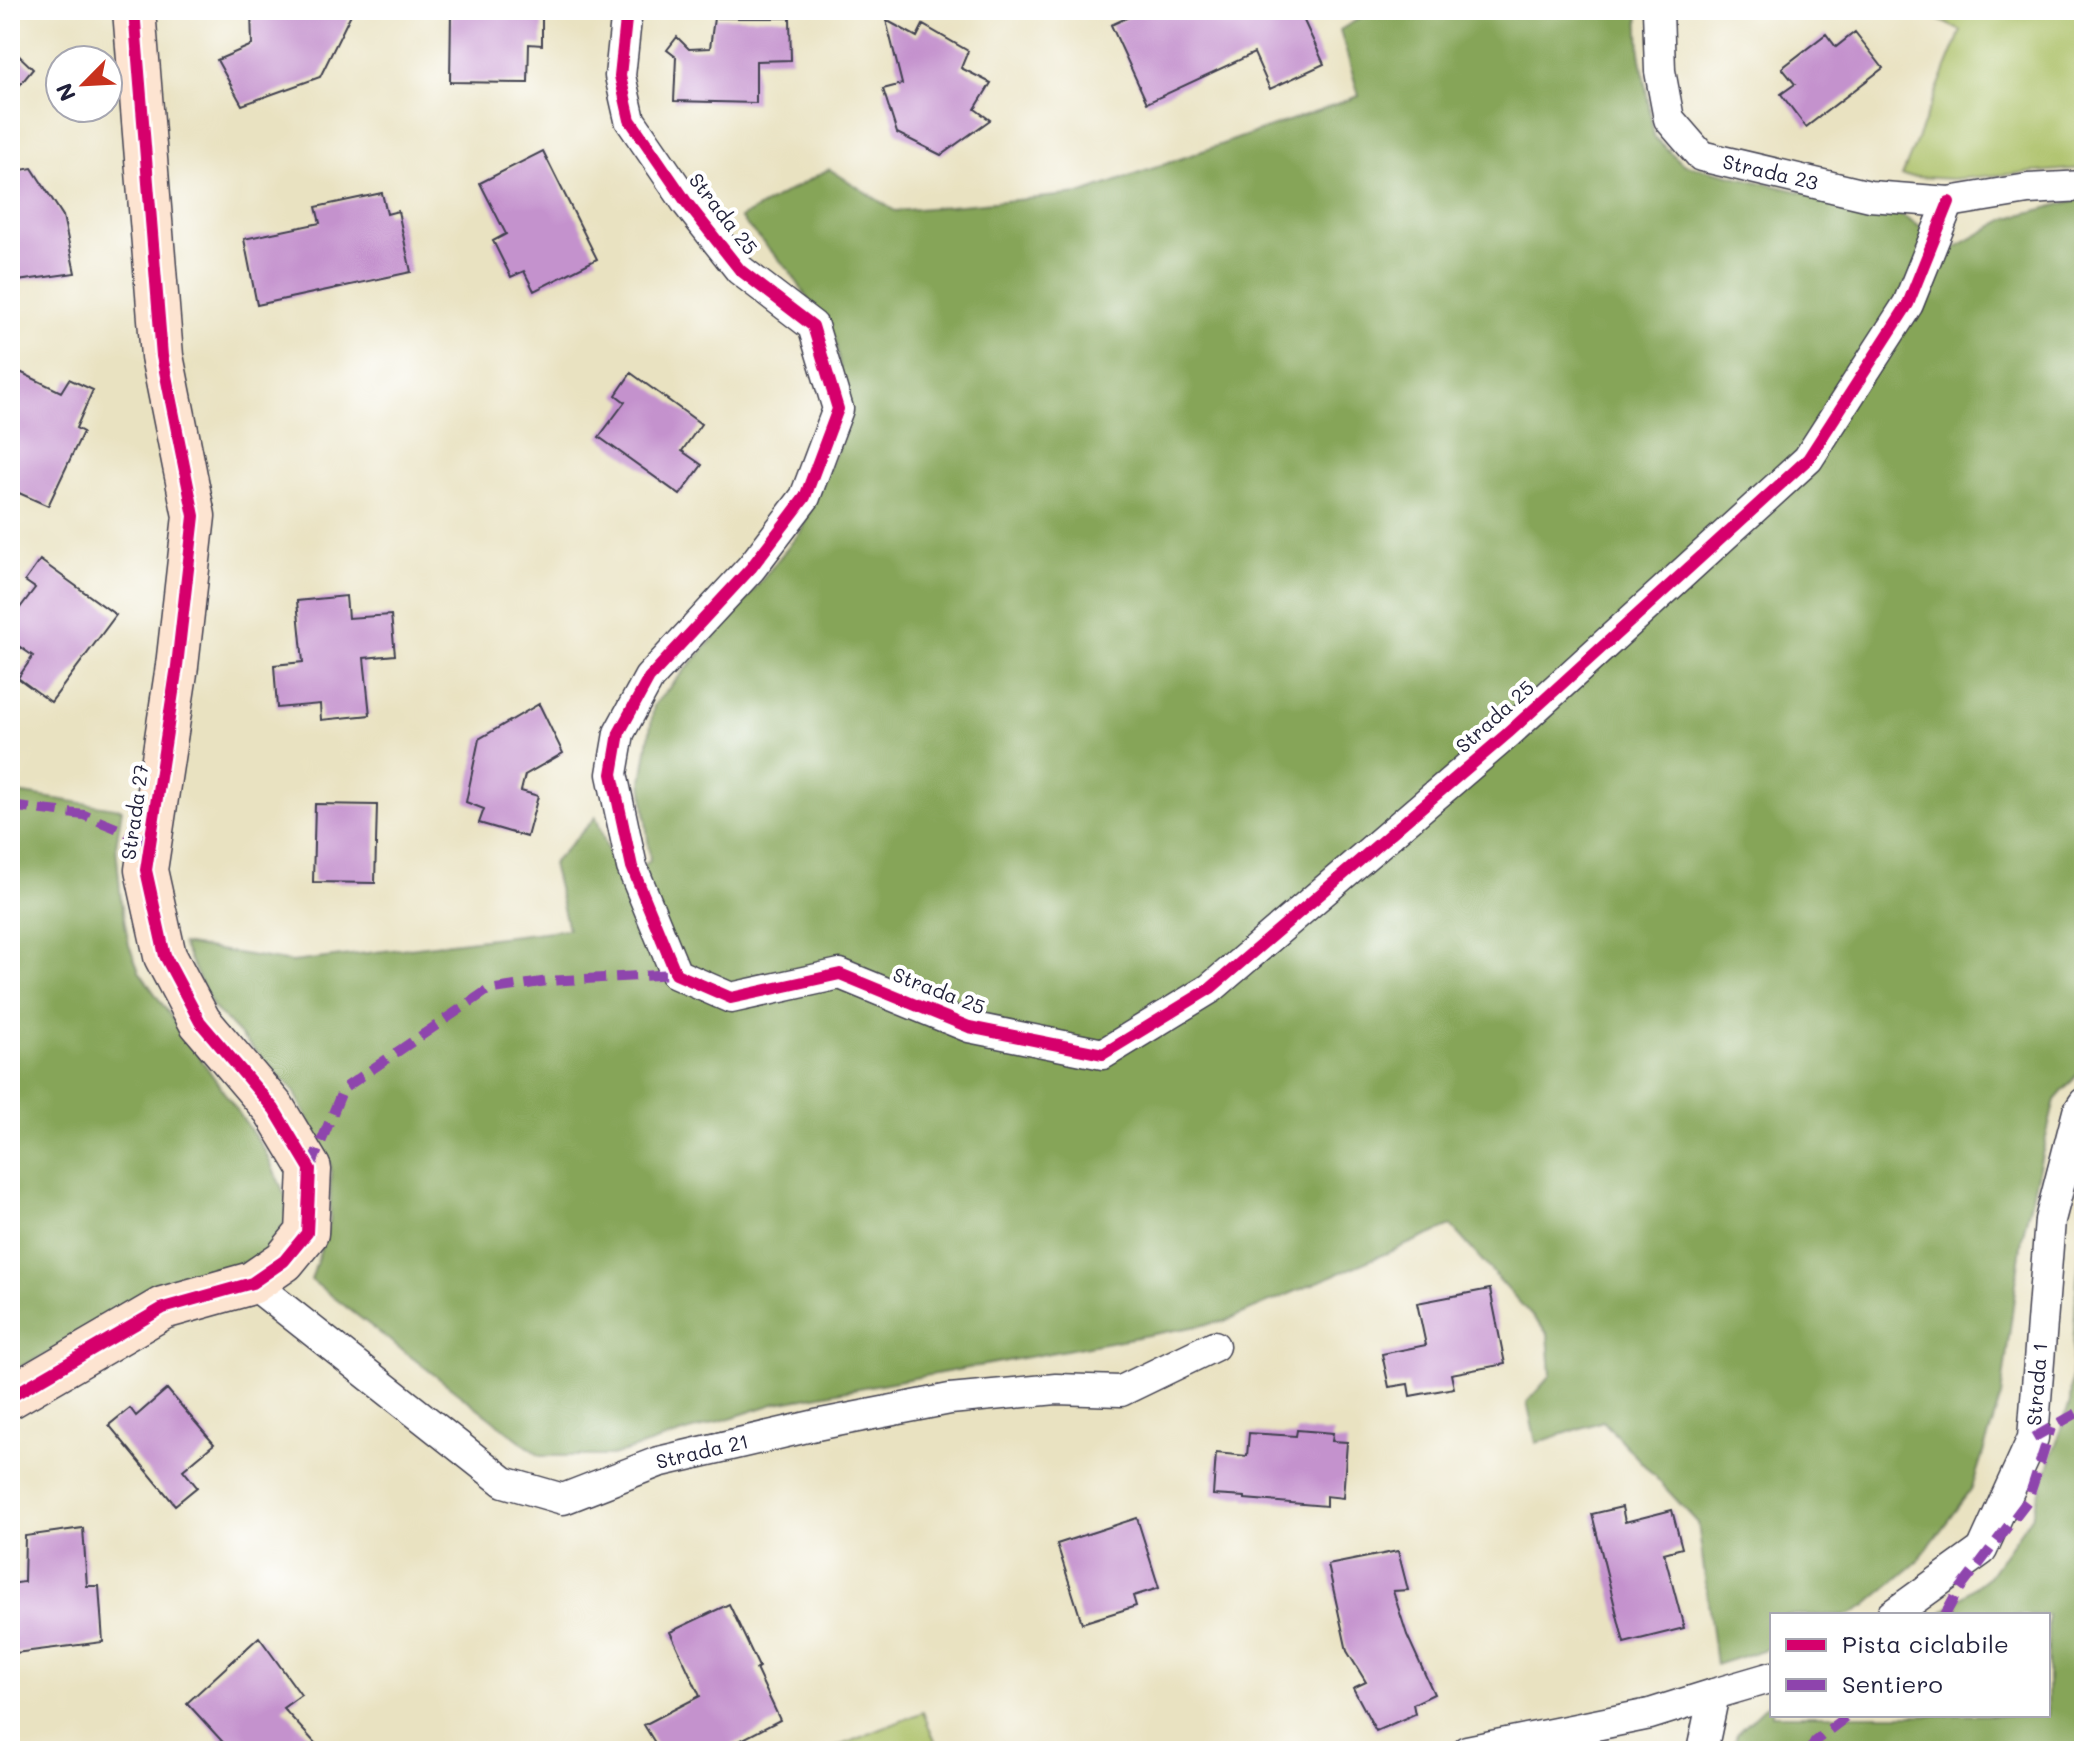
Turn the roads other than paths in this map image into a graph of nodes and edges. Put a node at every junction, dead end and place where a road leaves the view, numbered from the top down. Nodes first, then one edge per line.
1 (134, 10) edge
2 (627, 10) edge
3 (1658, 10) edge
4 (2084, 186) edge
5 (1949, 202) junction
6 (2084, 1103) edge
7 (252, 1283) junction
8 (1214, 1346) dead end
9 (10, 1397) edge
10 (1895, 1613) edge
11 (1770, 1678) edge
12 (1714, 1694) junction
13 (1467, 1751) edge
14 (1702, 1751) edge

1 - 7 street, Strada 27
2 - 5 street, Strada 25
3 - 5 street, Strada 23
4 - 5 street
6 - 10 street, Strada 1
7 - 8 street, Strada 21
7 - 9 street, Strada 27
11 - 12 street
12 - 13 street
12 - 14 street

